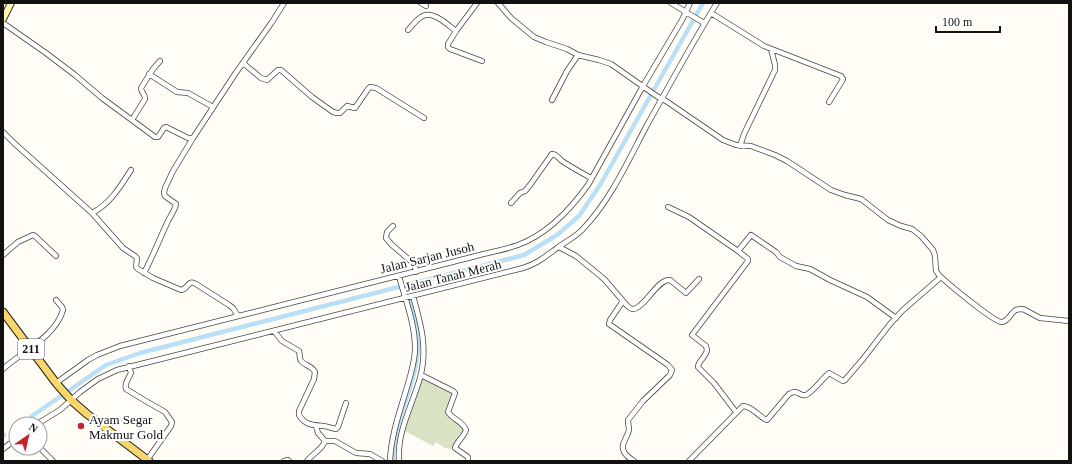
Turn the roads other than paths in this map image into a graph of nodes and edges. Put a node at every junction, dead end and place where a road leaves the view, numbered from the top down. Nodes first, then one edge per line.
1 (12, 3) edge
2 (284, 3) edge
3 (421, 3) edge
4 (478, 3) edge
5 (498, 3) edge
6 (671, 3) edge
7 (690, 3) edge
8 (717, 3) edge
9 (426, 6) dead end
10 (686, 12) junction
11 (711, 13) junction
12 (3, 19) edge
13 (3, 23) edge
14 (704, 23) junction
15 (408, 30) dead end
16 (456, 31) junction
17 (771, 49) junction
18 (578, 55) junction
19 (482, 61) dead end
20 (160, 62) dead end
21 (243, 63) junction
22 (149, 74) junction
23 (643, 86) junction
24 (660, 98) junction
25 (552, 100) dead end
26 (829, 102) dead end
27 (213, 107) junction
28 (424, 118) dead end
29 (132, 120) junction
30 (3, 132) edge
31 (193, 138) junction
32 (740, 146) junction
33 (131, 170) dead end
34 (591, 178) junction
35 (511, 203) dead end
36 (668, 207) dead end
37 (92, 213) junction
38 (392, 226) dead end
39 (559, 247) junction
40 (738, 250) junction
41 (3, 255) edge
42 (56, 256) dead end
43 (416, 272) junction
44 (144, 273) junction
45 (941, 277) junction
46 (400, 278) junction
47 (699, 279) dead end
48 (414, 296) junction
49 (405, 298) junction
50 (56, 300) dead end
51 (623, 301) junction
52 (3, 312) edge
53 (238, 316) junction
54 (896, 318) junction
55 (1069, 321) edge
56 (274, 331) junction
57 (30, 348) junction
58 (129, 366) junction
59 (3, 369) edge
60 (421, 374) junction
61 (58, 384) junction
62 (70, 399) junction
63 (408, 400) junction
64 (346, 403) dead end
65 (736, 412) junction
66 (48, 417) edge
67 (316, 426) junction
68 (325, 441) junction
69 (148, 460) edge
70 (284, 461) edge
71 (289, 461) edge
72 (307, 461) edge
73 (382, 461) edge
74 (390, 461) edge
75 (399, 461) edge
76 (468, 461) edge
77 (634, 461) edge
78 (689, 461) edge

1 - 12 main road
2 - 21 street
3 - 9 street
4 - 16 street
5 - 18 street
6 - 10 street
7 - 10 street, Jalan Sarjan Jusoh
8 - 11 street, Jalan Tanah Merah
10 - 14 street
10 - 23 street, Jalan Sarjan Jusoh
11 - 14 street, Jalan Tanah Merah
11 - 17 street
13 - 29 street
14 - 24 street, Jalan Tanah Merah
15 - 16 street
16 - 19 street
17 - 26 street
17 - 32 street
18 - 23 street
18 - 25 street
20 - 22 street
21 - 27 street
21 - 28 street
22 - 27 street
22 - 29 street
23 - 24 street
23 - 34 street, Jalan Sarjan Jusoh
24 - 32 street
24 - 39 street, Jalan Tanah Merah
27 - 31 street
29 - 31 street
30 - 37 street
31 - 44 street
32 - 45 street
33 - 37 street
34 - 35 street
34 - 43 street, Jalan Sarjan Jusoh
36 - 40 street
37 - 44 street
38 - 43 street
39 - 48 street, Jalan Tanah Merah
39 - 51 street
40 - 54 street
40 - 65 street
41 - 42 street
43 - 46 street, Jalan Sarjan Jusoh
44 - 53 street
45 - 54 street
45 - 55 street
46 - 49 street
46 - 53 street, Jalan Sarjan Jusoh
47 - 51 street
48 - 49 street, Jalan Tanah Merah
48 - 60 street
49 - 56 street, Jalan Tanah Merah
49 - 63 street
50 - 57 street
51 - 77 street
52 - 57 main road, 211
53 - 61 street, Jalan Sarjan Jusoh
54 - 65 street
56 - 58 street, Jalan Tanah Merah
56 - 67 street
57 - 59 street
57 - 61 main road, 211
58 - 62 street, Jalan Tanah Merah
58 - 69 street
60 - 63 street
60 - 76 street
61 - 62 main road, 211
62 - 66 street, Jalan Tanah Merah
62 - 69 main road, 211
63 - 74 street
63 - 75 street
64 - 67 street
65 - 78 street
67 - 68 street
68 - 72 street
68 - 73 street
70 - 71 street

